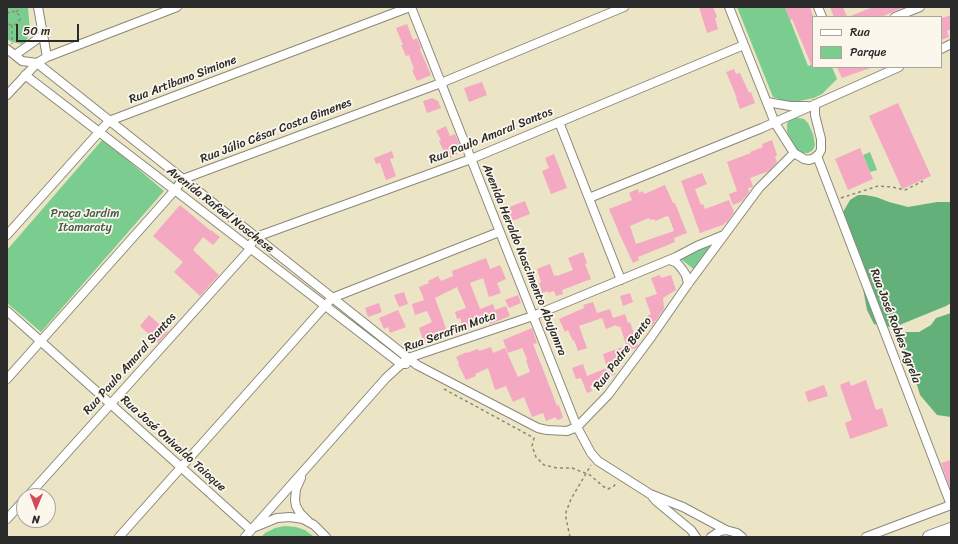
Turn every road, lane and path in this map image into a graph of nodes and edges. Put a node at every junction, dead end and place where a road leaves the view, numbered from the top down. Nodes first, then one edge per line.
1 (22, 7) edge
2 (38, 7) edge
3 (177, 7) edge
4 (410, 7) edge
5 (624, 7) edge
6 (729, 7) edge
7 (920, 7) edge
8 (16, 12) junction
9 (7, 14) edge
10 (898, 16) edge
11 (7, 22) edge
12 (12, 25) junction
13 (43, 35) junction
14 (951, 44) edge
15 (744, 45) junction
16 (942, 48) edge
17 (11, 52) edge
18 (47, 57) junction
19 (22, 61) junction
20 (37, 63) junction
21 (897, 68) edge
22 (25, 75) junction
23 (440, 83) junction
24 (7, 95) edge
25 (767, 102) junction
26 (813, 104) junction
27 (109, 121) junction
28 (559, 122) junction
29 (775, 122) junction
30 (100, 132) junction
31 (794, 153) junction
32 (817, 156) junction
33 (470, 159) junction
34 (183, 179) junction
35 (923, 182) dead end
36 (175, 190) junction
37 (589, 198) junction
38 (834, 201) junction
39 (500, 232) junction
40 (724, 234) junction
41 (7, 235) edge
42 (256, 237) junction
43 (250, 248) junction
44 (670, 260) junction
45 (621, 280) junction
46 (688, 284) junction
47 (332, 298) junction
48 (326, 306) junction
49 (7, 311) edge
50 (533, 316) junction
51 (41, 342) junction
52 (408, 358) junction
53 (401, 364) junction
54 (417, 365) junction
55 (7, 379) edge
56 (441, 388) dead end
57 (111, 404) junction
58 (577, 427) junction
59 (595, 458) junction
60 (182, 468) junction
61 (305, 470) junction
62 (587, 473) junction
63 (621, 475) junction
64 (35, 488) edge
65 (650, 494) junction
66 (951, 505) edge
67 (16, 509) edge
68 (7, 519) edge
69 (314, 525) junction
70 (951, 529) edge
71 (726, 530) junction
72 (249, 533) edge
73 (119, 537) edge
74 (326, 537) edge
75 (570, 537) edge
76 (696, 537) edge
77 (711, 537) edge
78 (742, 537) edge
79 (866, 537) edge
80 (929, 537) edge

1 - 8 path
2 - 13 street
3 - 18 street
4 - 23 street, Avenida Heraldo Nascimento Abujamra
4 - 27 street, Rua Artibano Simione
5 - 23 street, Rua Júlio César Costa Gimenes
6 - 15 street
7 - 10 street
8 - 9 path
8 - 12 path
11 - 12 path
12 - 17 path
13 - 17 street
13 - 18 street
14 - 16 street
15 - 25 street
15 - 28 street, Rua Paulo Amaral Santos
17 - 19 street
18 - 20 street
19 - 20 street
19 - 22 street
20 - 22 street
20 - 27 street, Avenida Rafael Noschese
21 - 26 street
22 - 24 street
22 - 30 street, Avenida Rafael Noschese
23 - 33 street, Avenida Heraldo Nascimento Abujamra
23 - 34 street, Rua Júlio César Costa Gimenes
25 - 26 street
25 - 29 street
26 - 29 street
26 - 32 street
27 - 30 street, Rua Artibano Simione
27 - 34 street, Avenida Rafael Noschese
28 - 33 street, Rua Paulo Amaral Santos
28 - 37 street
29 - 31 street
29 - 37 street
30 - 36 street, Avenida Rafael Noschese
30 - 41 street, Rua Artibano Simione
31 - 32 street
31 - 40 street, Rua Padre Bento
32 - 38 street, Rua José Robles Agrela
33 - 39 street, Avenida Heraldo Nascimento Abujamra
33 - 42 street, Rua Paulo Amaral Santos
34 - 36 street
34 - 42 street, Avenida Rafael Noschese
35 - 38 path
36 - 43 street, Avenida Rafael Noschese
36 - 51 street
37 - 45 street
38 - 66 street, Rua José Robles Agrela
39 - 47 street
39 - 50 street, Avenida Heraldo Nascimento Abujamra
40 - 44 street, Rua Serafim Mota
40 - 46 street, Rua Padre Bento
42 - 43 street, Rua Paulo Amaral Santos
42 - 47 street, Avenida Rafael Noschese
43 - 48 street, Avenida Rafael Noschese
43 - 57 street, Rua Paulo Amaral Santos
44 - 45 street, Rua Serafim Mota
44 - 46 street
45 - 50 street, Rua Serafim Mota
46 - 58 street, Rua Padre Bento
47 - 48 street
47 - 52 street, Avenida Rafael Noschese
48 - 53 street, Avenida Rafael Noschese
48 - 60 street
49 - 51 street, Rua José Onivaldo Taioque
50 - 52 street, Rua Serafim Mota
50 - 58 street, Avenida Heraldo Nascimento Abujamra
51 - 55 street
51 - 57 street, Rua José Onivaldo Taioque
52 - 53 street, Rua Serafim Mota
52 - 54 street
53 - 54 street
53 - 61 street, Rua Serafim Mota
54 - 58 street
56 - 62 path
57 - 60 street, Rua José Onivaldo Taioque
57 - 64 street, Rua Paulo Amaral Santos
58 - 59 street, Avenida Heraldo Nascimento Abujamra
59 - 62 path
59 - 63 street, Avenida Heraldo Nascimento Abujamra
60 - 72 street, Rua José Onivaldo Taioque
60 - 73 street
61 - 69 street
61 - 72 street, Rua Serafim Mota
62 - 63 path
62 - 75 path
63 - 65 street, Avenida Heraldo Nascimento Abujamra
65 - 71 street, Avenida Heraldo Nascimento Abujamra
65 - 76 street, Avenida Heraldo Nascimento Abujamra
66 - 79 street
67 - 68 street
69 - 72 street
69 - 74 street
70 - 80 main road
71 - 77 street
71 - 78 street, Avenida Heraldo Nascimento Abujamra

